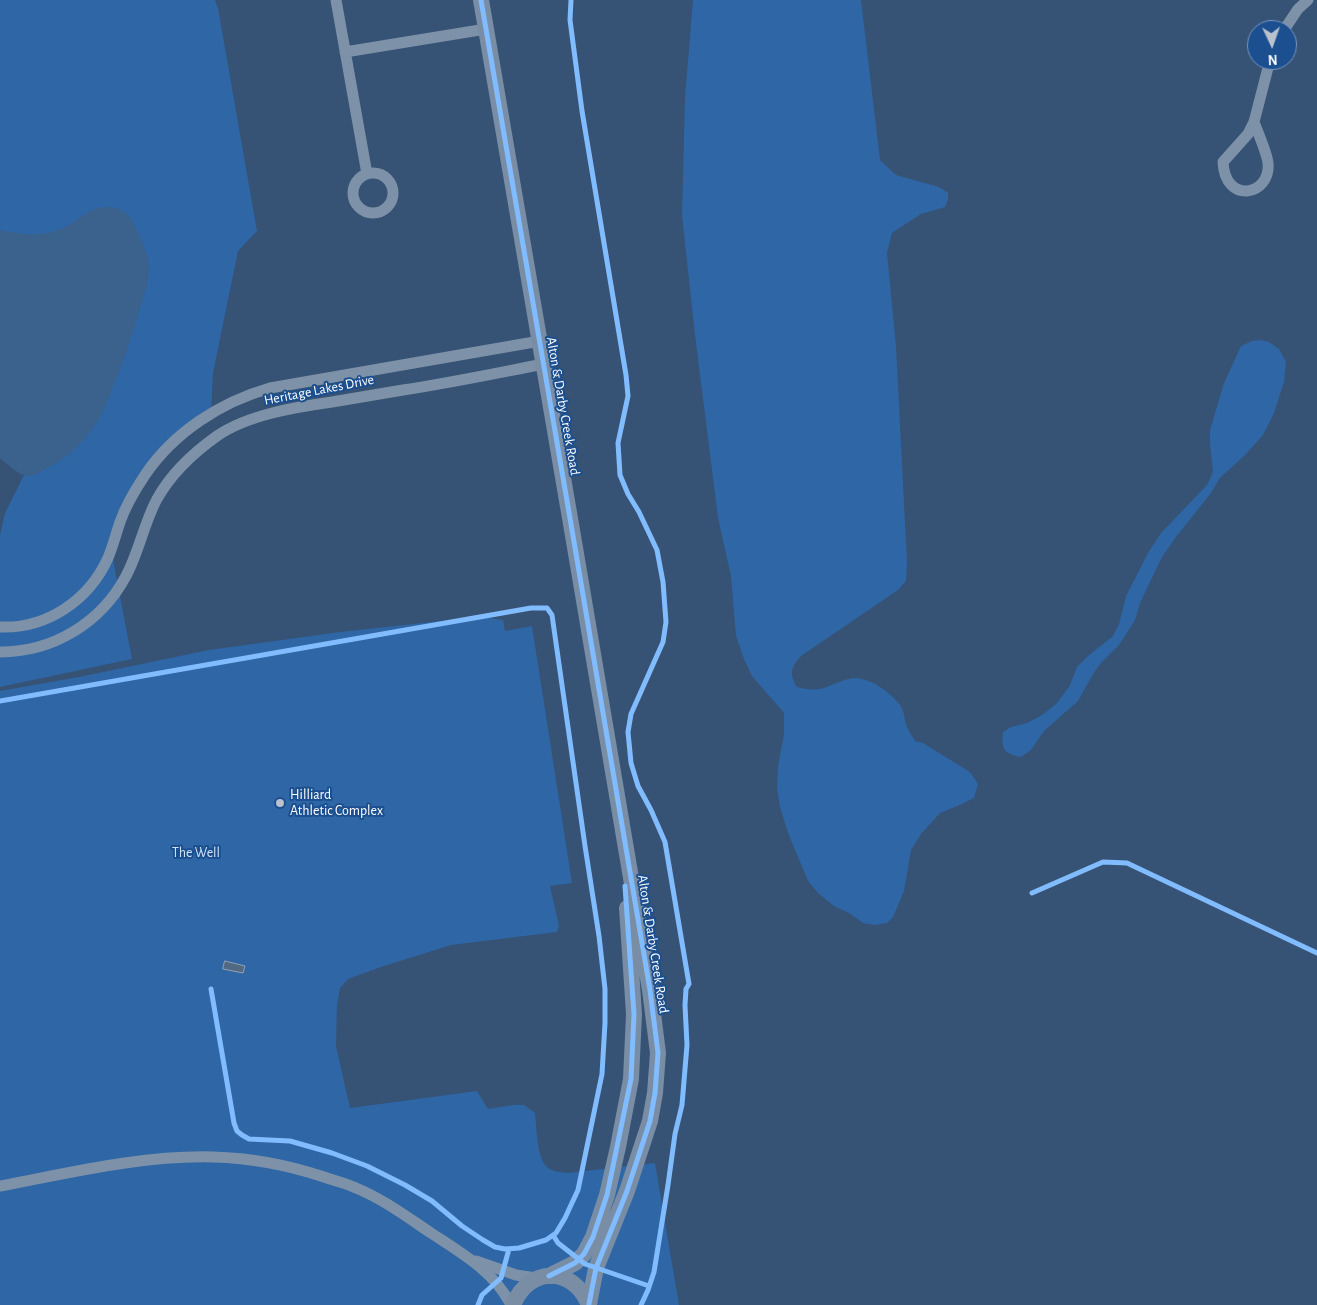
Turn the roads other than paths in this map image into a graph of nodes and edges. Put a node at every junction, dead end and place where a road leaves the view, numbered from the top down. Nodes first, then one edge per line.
1 (336, 0) edge
2 (481, 0) edge
3 (1308, 0) edge
4 (1291, 20) edge
5 (486, 29) junction
6 (345, 52) junction
7 (1267, 70) edge
8 (1254, 122) junction
9 (367, 174) dead end
10 (540, 341) junction
11 (544, 364) junction
12 (0, 628) edge
13 (0, 652) edge
14 (621, 816) junction
15 (0, 1186) edge
16 (470, 1259) junction
17 (543, 1277) junction
18 (512, 1305) edge
19 (589, 1305) edge

1 - 6 street
2 - 5 main road, Alton & Darby Creek Road
3 - 4 street
5 - 6 street
5 - 10 main road, Alton & Darby Creek Road
6 - 9 street
7 - 8 street
8 - 8 street
10 - 11 main road, Alton & Darby Creek Road
10 - 12 street, Heritage Lakes Drive
11 - 13 street, Heritage Lakes Drive
11 - 14 main road, Alton & Darby Creek Road
14 - 17 main road, Alton & Darby Creek Road
14 - 19 main road, Alton & Darby Creek Road
15 - 16 street
16 - 17 street
16 - 18 street
17 - 18 main road, Alton & Darby Creek Road
17 - 19 main road

